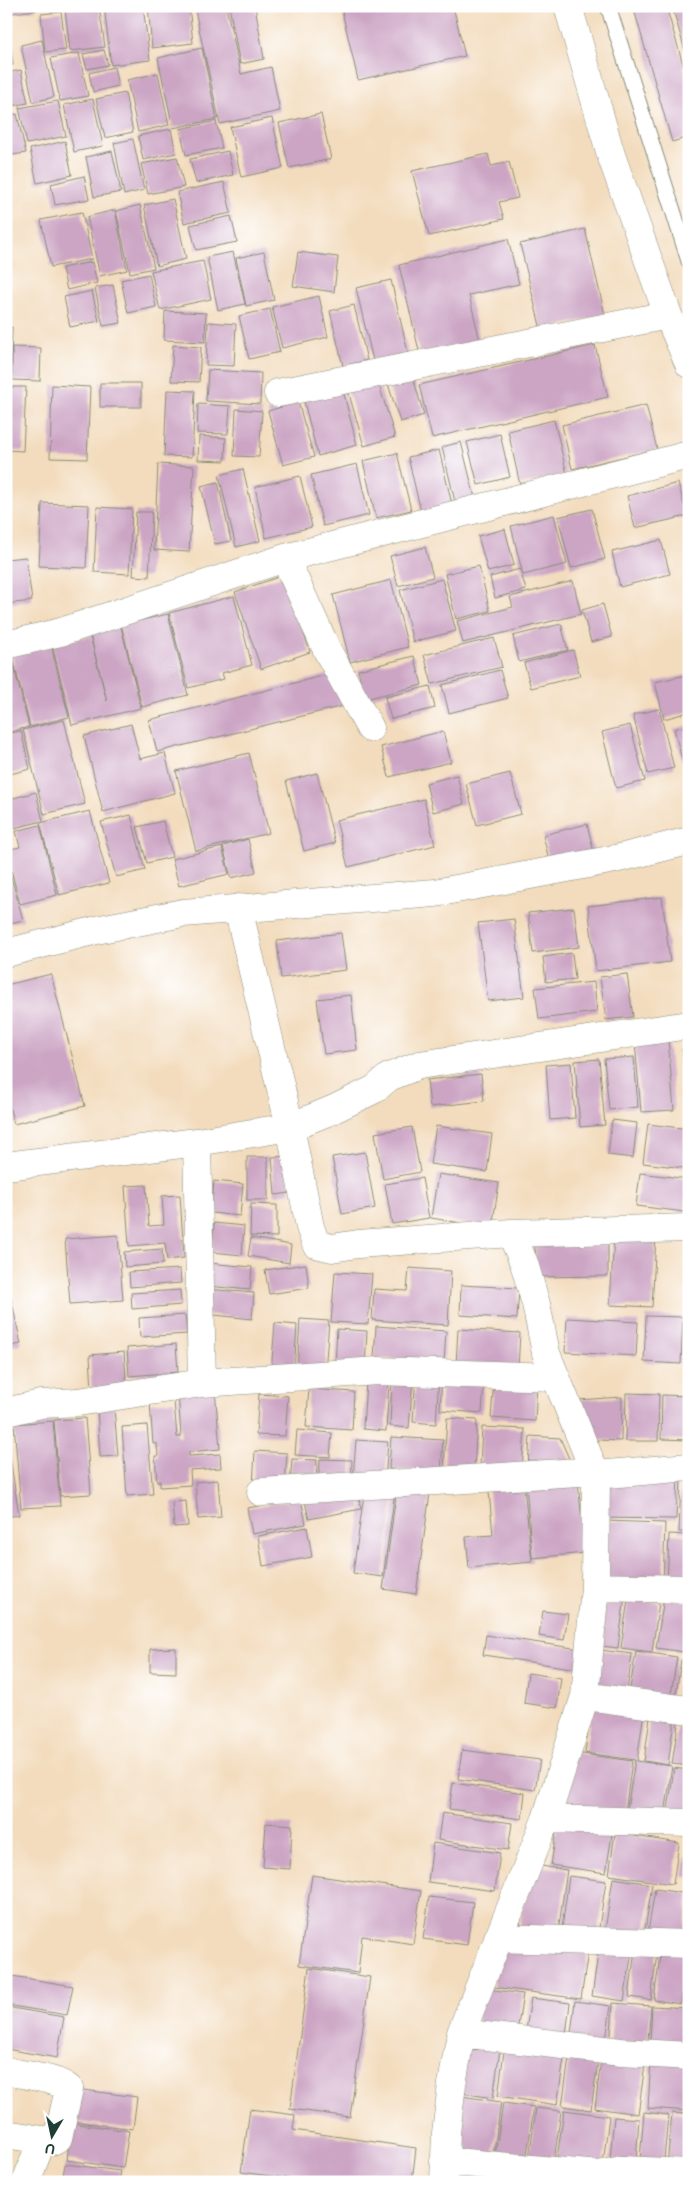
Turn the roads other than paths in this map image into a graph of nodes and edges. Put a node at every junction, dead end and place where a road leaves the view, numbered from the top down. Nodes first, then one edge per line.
1 (568, 6) edge
2 (608, 6) edge
3 (689, 261) edge
4 (668, 315) junction
5 (689, 364) edge
6 (278, 393) dead end
7 (689, 455) edge
8 (285, 558) junction
9 (6, 645) edge
10 (370, 728) dead end
11 (689, 842) edge
12 (238, 908) junction
13 (6, 953) edge
14 (689, 1025) edge
15 (290, 1127) junction
16 (197, 1142) junction
17 (6, 1166) edge
18 (689, 1228) edge
19 (511, 1233) junction
20 (556, 1377) junction
21 (202, 1383) junction
22 (6, 1412) edge
23 (689, 1467) edge
24 (596, 1473) junction
25 (261, 1492) dead end
26 (595, 1588) junction
27 (689, 1590) edge
28 (585, 1696) junction
29 (689, 1710) edge
30 (546, 1819) junction
31 (689, 1823) edge
32 (498, 1938) junction
33 (689, 1944) edge
34 (461, 2033) junction
35 (689, 2056) edge
36 (6, 2071) edge
37 (6, 2134) edge
38 (42, 2140) junction
39 (444, 2171) edge
40 (689, 2173) edge
41 (26, 2182) edge

1 - 4 street
2 - 3 lane
4 - 5 street
4 - 6 street
7 - 8 street
8 - 9 street
8 - 10 street
11 - 12 street
12 - 13 street
12 - 15 street
14 - 15 street
15 - 16 street
15 - 19 street
16 - 17 street
16 - 21 street
18 - 19 street
19 - 20 street
20 - 21 street
20 - 24 street
21 - 22 street
23 - 24 street
24 - 25 street
24 - 26 street
26 - 27 street
26 - 28 street
28 - 29 street
28 - 30 street
30 - 31 street
30 - 32 street
32 - 33 street
32 - 34 street
34 - 35 street
34 - 39 street
36 - 38 street
37 - 38 street
38 - 41 street
39 - 40 street

